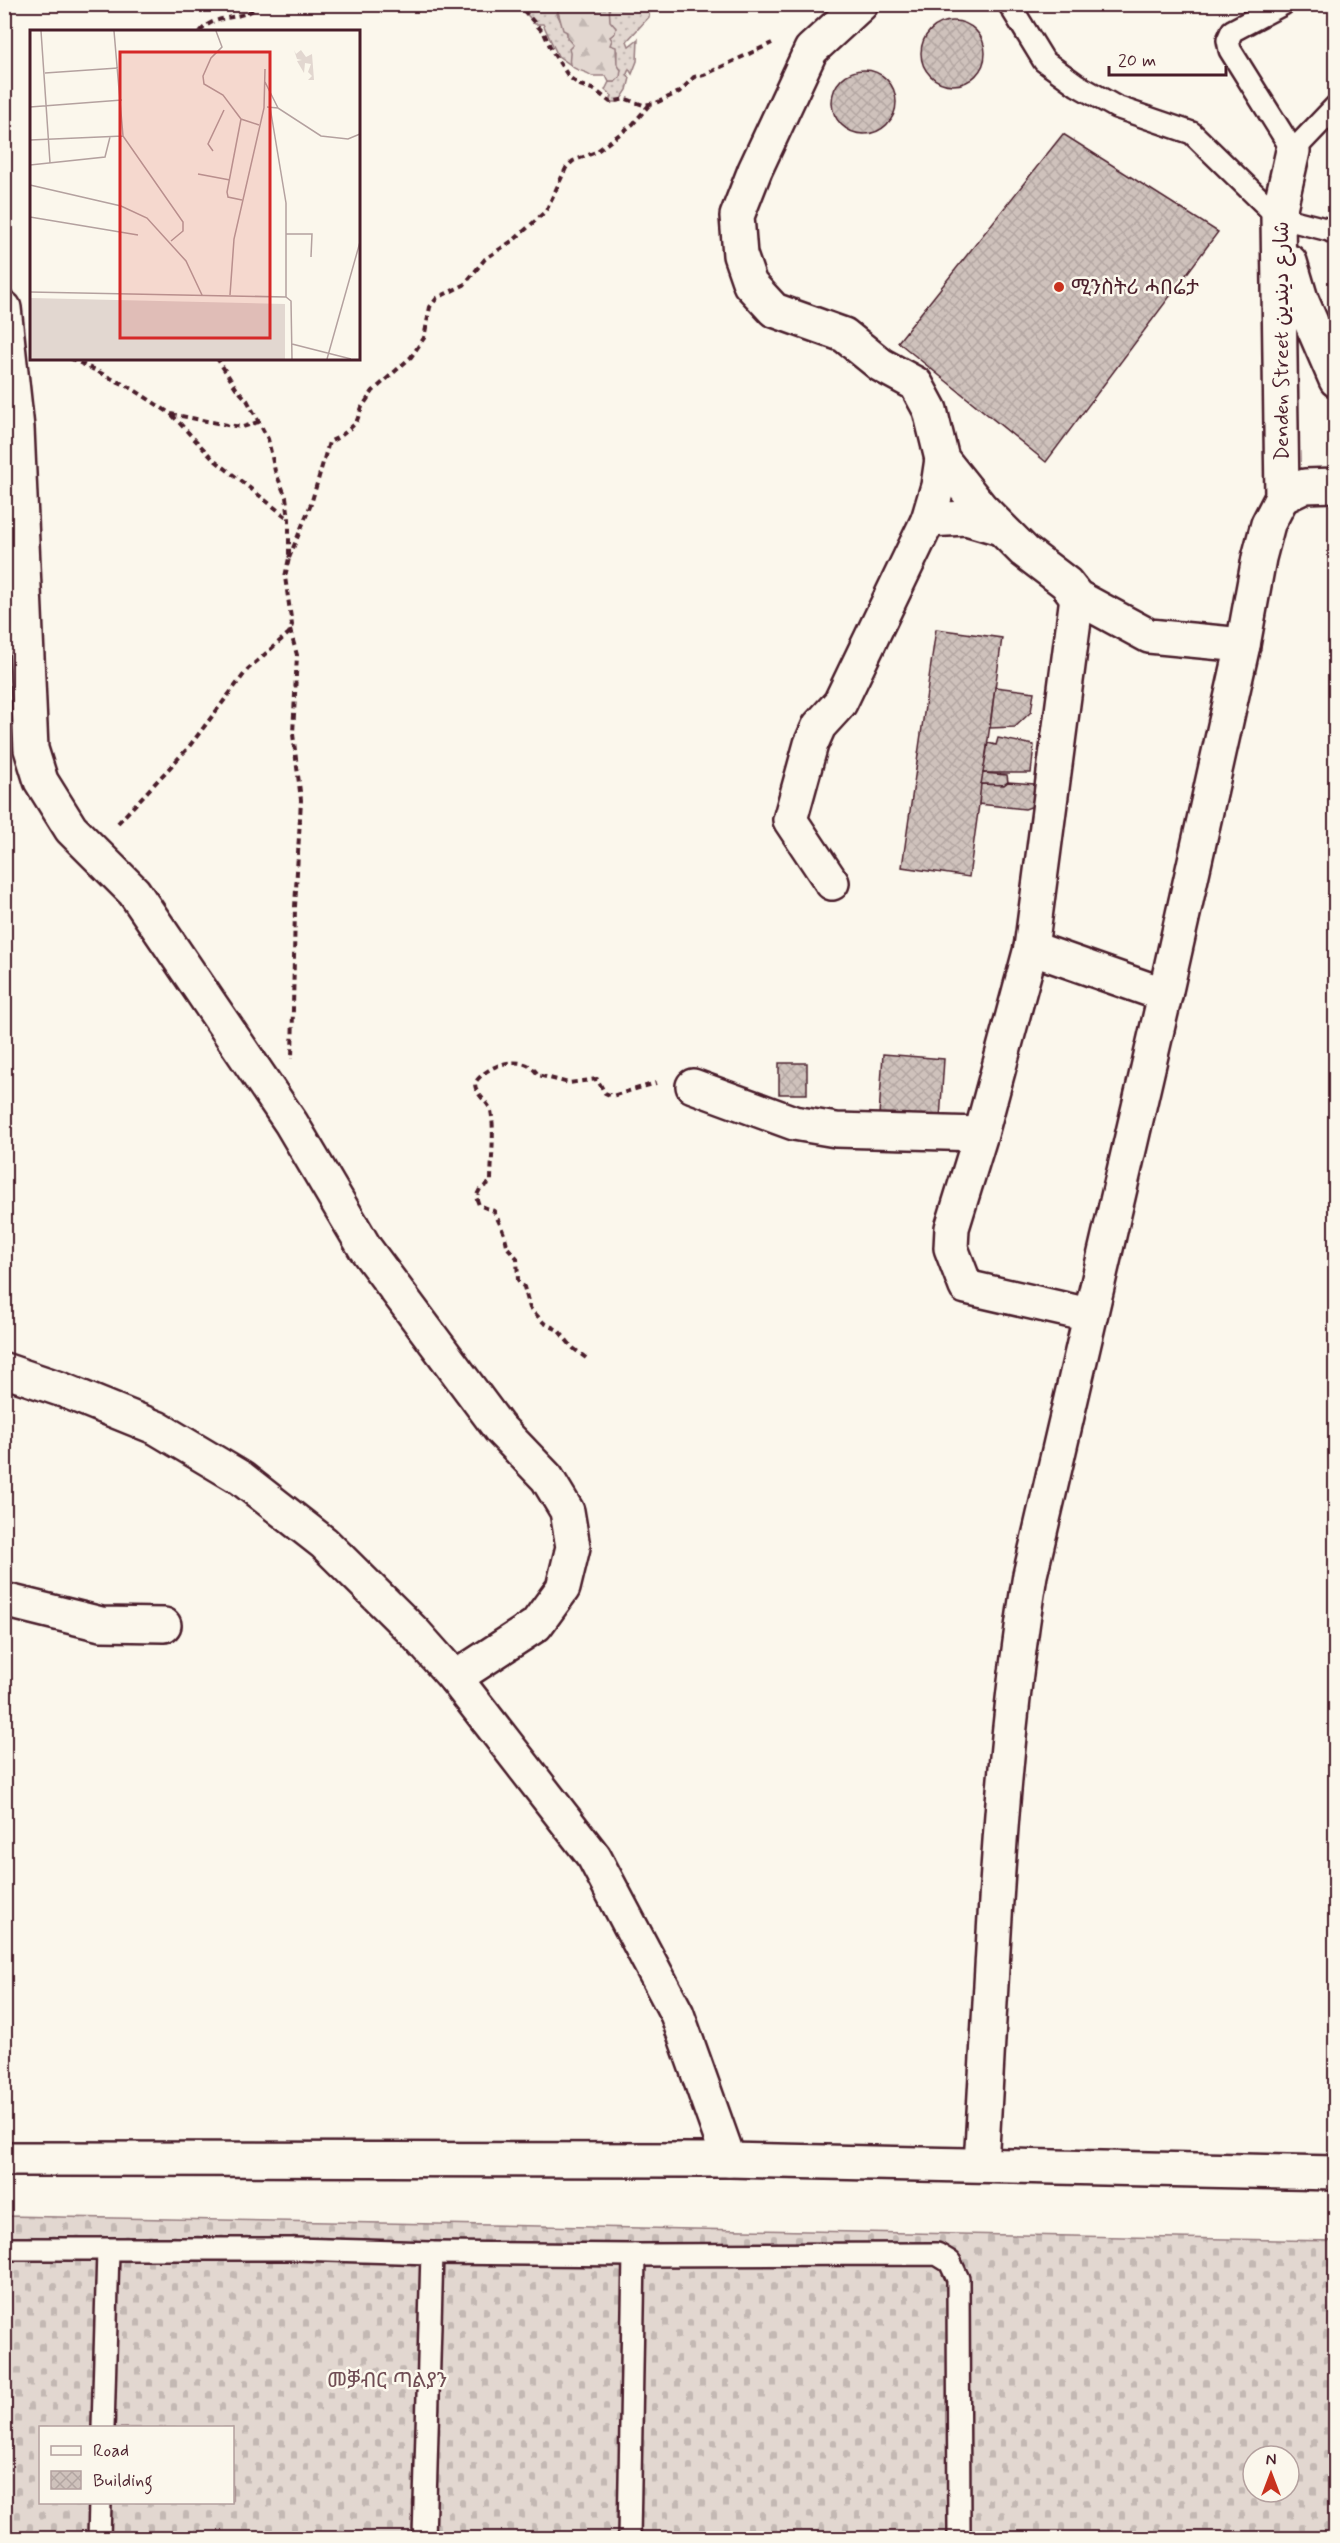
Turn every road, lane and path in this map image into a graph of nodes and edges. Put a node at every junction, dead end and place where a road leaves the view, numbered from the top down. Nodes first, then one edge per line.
1 (261, 4) edge
2 (515, 4) edge
3 (861, 4) edge
4 (1009, 4) edge
5 (1283, 4) edge
6 (202, 30) edge
7 (777, 41) dead end
8 (650, 104) junction
9 (1335, 106) edge
10 (1293, 152) junction
11 (1278, 217) junction
12 (1335, 234) edge
13 (4, 308) edge
14 (74, 360) edge
15 (218, 360) edge
16 (1335, 380) edge
17 (171, 414) junction
18 (258, 422) junction
19 (11, 428) edge
20 (942, 459) junction
21 (1335, 485) edge
22 (1282, 497) junction
23 (289, 519) junction
24 (928, 520) junction
25 (1000, 528) junction
26 (289, 558) junction
27 (1077, 597) junction
28 (290, 629) junction
29 (1243, 645) junction
30 (18, 751) edge
31 (98, 856) junction
32 (832, 883) dead end
33 (1031, 948) junction
34 (1165, 995) junction
35 (292, 1063) dead end
36 (693, 1086) joint
37 (981, 1134) junction
38 (1089, 1315) junction
39 (586, 1358) dead end
40 (4, 1370) edge
41 (4, 1600) edge
42 (164, 1625) dead end
43 (455, 1678) junction
44 (4, 2159) edge
45 (729, 2160) junction
46 (981, 2164) junction
47 (1335, 2173) edge
48 (4, 2249) edge
49 (108, 2251) junction
50 (432, 2253) junction
51 (634, 2255) junction
52 (103, 2426) edge
53 (100, 2504) edge
54 (99, 2538) edge
55 (424, 2538) edge
56 (629, 2538) edge
57 (959, 2538) edge

1 - 6 path
2 - 8 path
3 - 20 street
4 - 11 lane
5 - 10 lane
7 - 8 path
8 - 26 path
9 - 10 lane
10 - 11 street, Denden Street شارع ديندين
11 - 12 lane
11 - 16 street
11 - 22 street, Denden Street شارع ديندين
13 - 19 street
14 - 17 path
15 - 18 path
17 - 18 path
17 - 23 path
18 - 23 path
19 - 30 street
20 - 24 street
20 - 25 street
21 - 22 street
22 - 29 street
23 - 26 path
24 - 25 street
24 - 32 street
25 - 27 street
26 - 28 path
27 - 29 street
27 - 33 street
28 - 31 path
28 - 35 path
29 - 34 street
30 - 31 street
31 - 43 street
33 - 34 street
33 - 37 street
34 - 38 street
36 - 37 street
36 - 39 path
37 - 38 street
38 - 46 street
40 - 43 street
41 - 42 street
43 - 45 street
44 - 45 street
45 - 46 street
46 - 47 street
48 - 49 lane
49 - 50 lane
49 - 52 lane
50 - 51 lane
50 - 55 lane
51 - 56 lane
51 - 57 lane
53 - 54 lane

